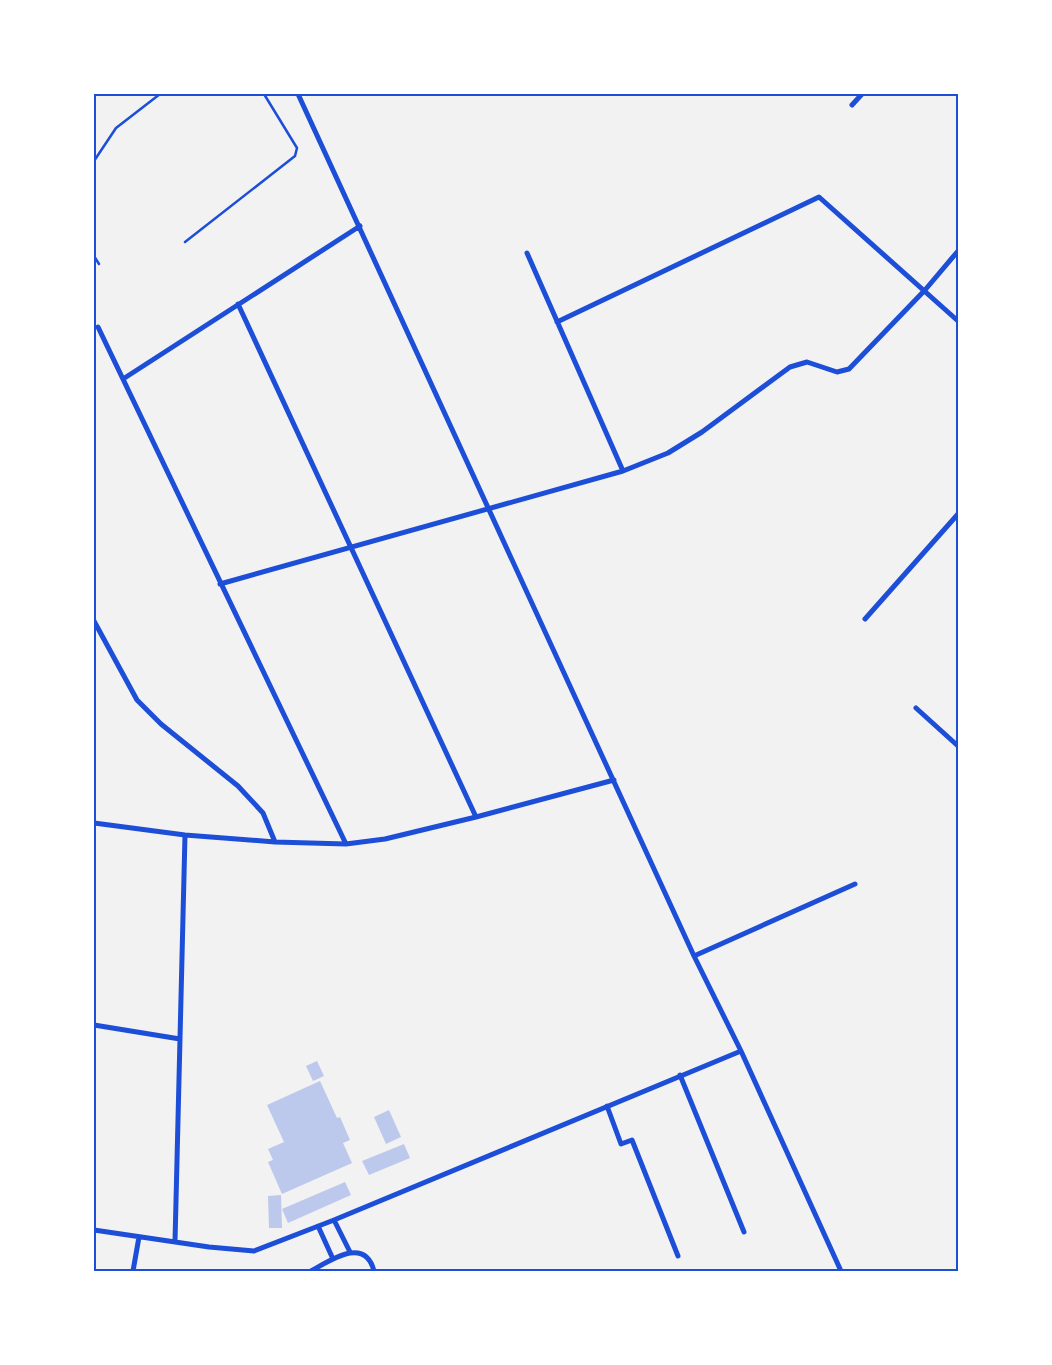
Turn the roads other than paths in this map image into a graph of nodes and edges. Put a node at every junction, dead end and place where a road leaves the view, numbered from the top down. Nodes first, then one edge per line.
1 (160, 94) edge
2 (264, 94) edge
3 (298, 94) edge
4 (862, 94) edge
5 (852, 105) dead end
6 (94, 161) edge
7 (360, 226) junction
8 (185, 242) dead end
9 (958, 251) edge
10 (527, 253) dead end
11 (94, 256) edge
12 (99, 264) dead end
13 (925, 290) junction
14 (238, 304) junction
15 (958, 321) edge
16 (557, 322) junction
17 (98, 327) dead end
18 (123, 379) junction
19 (623, 471) junction
20 (490, 509) junction
21 (958, 514) edge
22 (350, 548) junction
23 (220, 584) junction
24 (865, 619) dead end
25 (94, 621) edge
26 (916, 708) dead end
27 (958, 746) edge
28 (614, 780) junction
29 (476, 817) junction
30 (94, 823) edge
31 (185, 835) junction
32 (275, 842) junction
33 (346, 844) junction
34 (855, 884) dead end
35 (694, 956) junction
36 (94, 1025) edge
37 (180, 1039) junction
38 (741, 1051) junction
39 (680, 1076) junction
40 (607, 1106) junction
41 (334, 1220) junction
42 (318, 1226) junction
43 (94, 1230) edge
44 (744, 1232) dead end
45 (139, 1237) junction
46 (175, 1242) junction
47 (350, 1252) junction
48 (678, 1256) dead end
49 (332, 1259) junction
50 (133, 1271) edge
51 (311, 1271) edge
52 (374, 1271) edge
53 (841, 1271) edge

1 - 6 lane
2 - 8 lane
3 - 7 street
4 - 5 street
7 - 14 street
7 - 20 street
9 - 13 street
10 - 16 street
11 - 12 lane
13 - 15 street
13 - 16 street
13 - 19 street
14 - 18 street
14 - 22 street
16 - 19 street
17 - 18 street
18 - 23 street
19 - 20 street
20 - 22 street
20 - 28 street
21 - 24 street
22 - 23 street
22 - 29 street
23 - 33 street
25 - 32 street
26 - 27 street
28 - 29 street
28 - 35 street
29 - 33 street
30 - 31 street
31 - 32 street
31 - 37 street
32 - 33 street
34 - 35 street
35 - 38 street
36 - 37 street
37 - 46 street
38 - 39 street
38 - 53 street
39 - 40 street
39 - 44 street
40 - 41 street
40 - 48 street
41 - 42 street
41 - 47 street
42 - 46 street
42 - 49 street
43 - 45 street
45 - 46 street
45 - 50 street
47 - 49 street
47 - 52 street
49 - 51 street

